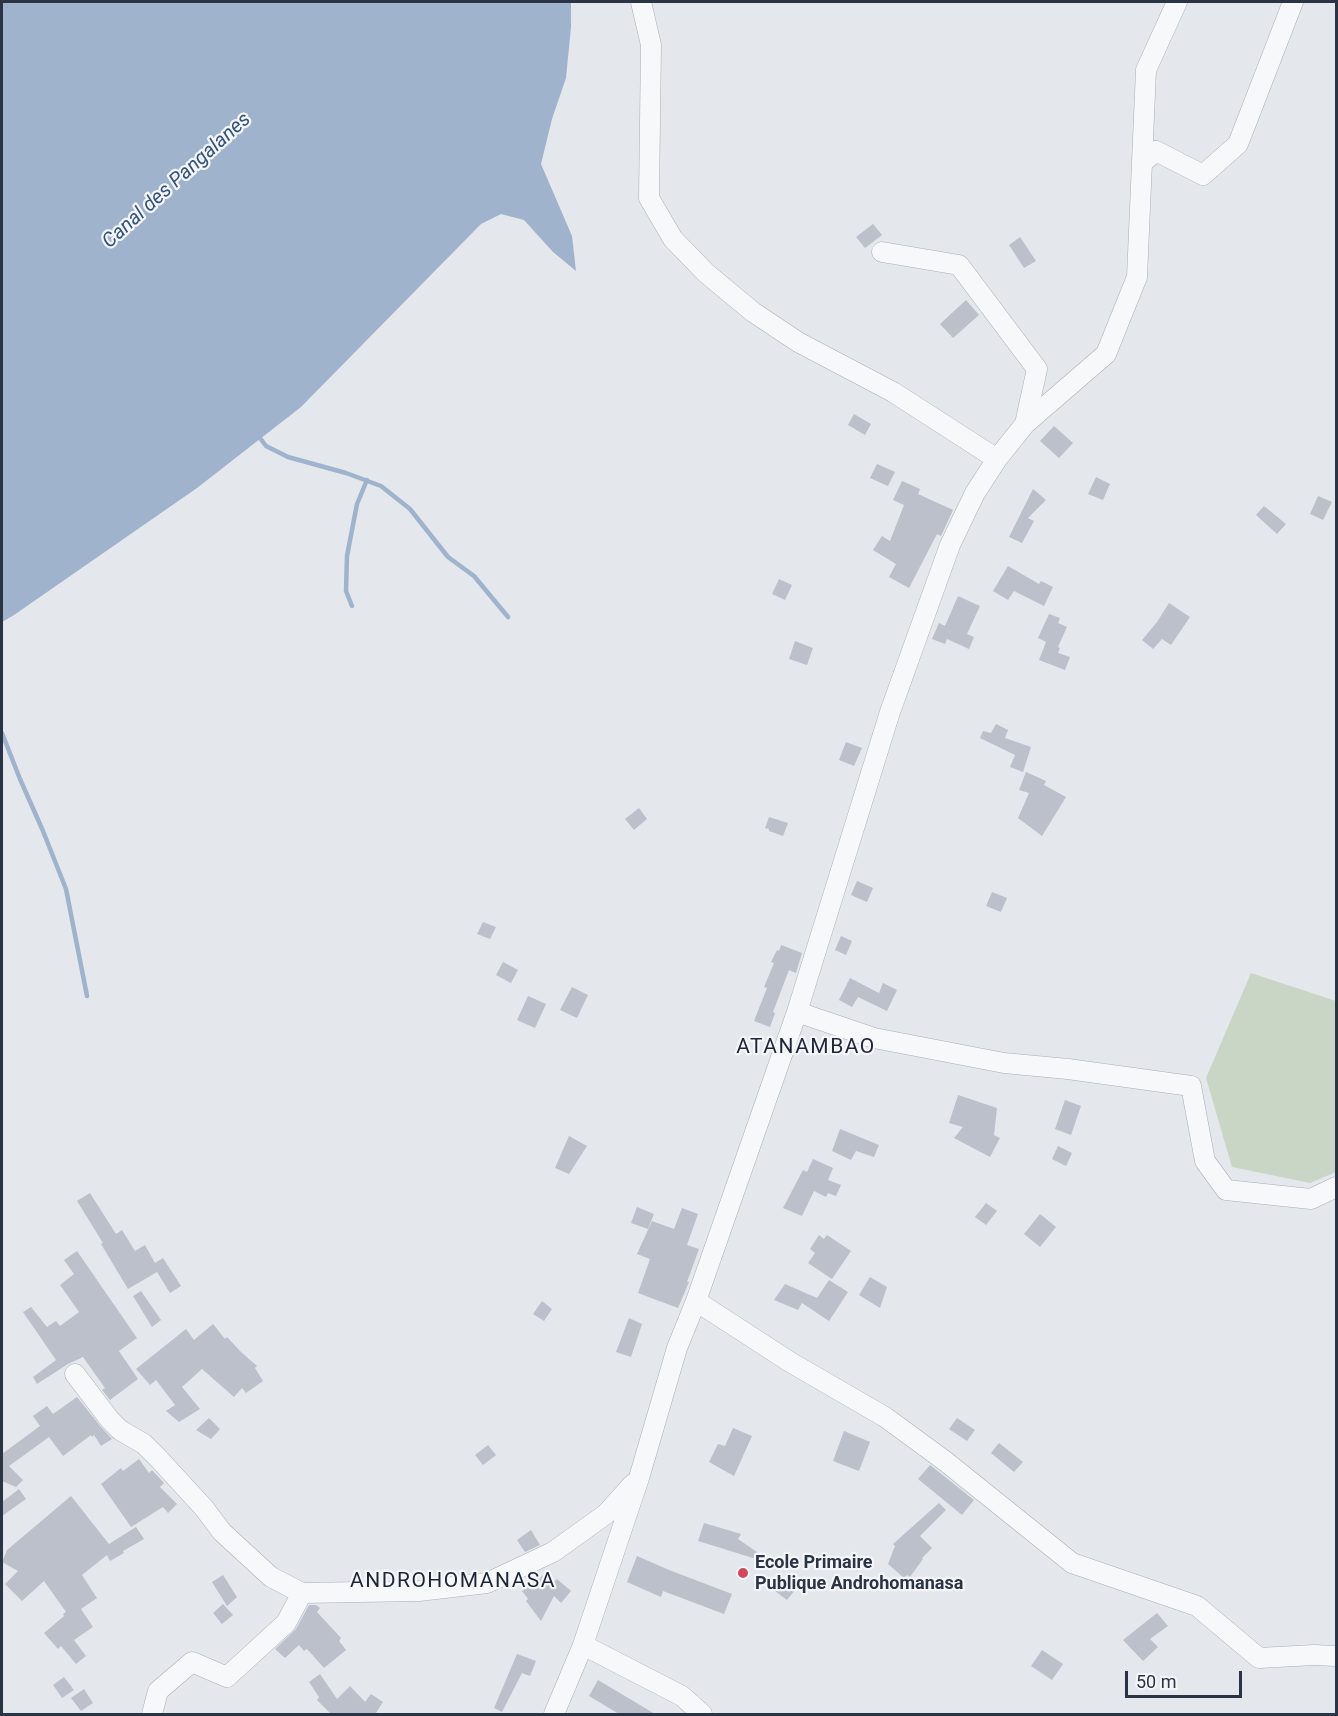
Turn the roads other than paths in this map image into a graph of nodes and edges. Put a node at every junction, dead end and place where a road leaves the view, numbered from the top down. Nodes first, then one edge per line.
1 (641, 2) edge
2 (1177, 2) edge
3 (1293, 2) edge
4 (1142, 163) junction
5 (882, 252) dead end
6 (1025, 424) junction
7 (997, 459) junction
8 (797, 1012) junction
9 (1336, 1187) edge
10 (696, 1301) junction
11 (75, 1374) dead end
12 (639, 1478) junction
13 (302, 1593) junction
14 (583, 1645) junction
15 (1336, 1656) edge
16 (152, 1714) edge
17 (554, 1714) edge
18 (702, 1714) edge

1 - 7 street
2 - 4 street
3 - 4 street
4 - 6 street
5 - 6 street
6 - 7 street
7 - 8 street
8 - 9 street
8 - 10 street
10 - 12 street
10 - 15 street
11 - 13 street
12 - 13 street
12 - 14 street
13 - 16 street
14 - 17 street
14 - 18 street

